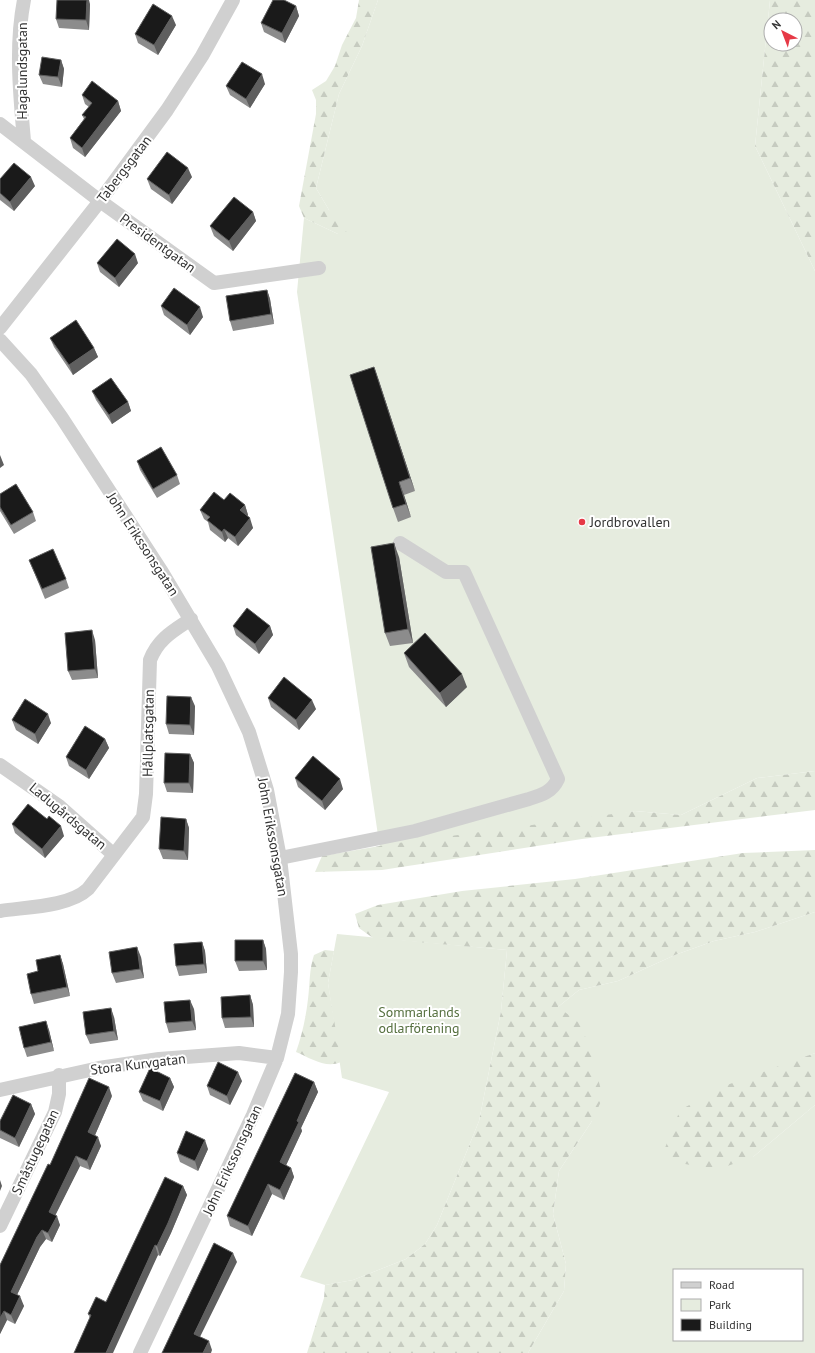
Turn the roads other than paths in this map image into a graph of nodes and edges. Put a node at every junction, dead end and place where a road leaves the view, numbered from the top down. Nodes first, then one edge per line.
1 (24, 0) edge
2 (233, 0) edge
3 (0, 124) edge
4 (24, 141) junction
5 (100, 201) junction
6 (319, 268) dead end
7 (0, 328) edge
8 (0, 340) edge
9 (400, 543) dead end
10 (191, 619) junction
11 (0, 766) edge
12 (114, 855) junction
13 (280, 858) junction
14 (0, 911) edge
15 (277, 1058) junction
16 (59, 1075) junction
17 (0, 1090) edge
18 (0, 1226) edge
19 (140, 1353) edge

1 - 4 street, Hagalundsgatan
2 - 5 street, Tabergsgatan
3 - 4 street, Presidentgatan
4 - 5 street, Presidentgatan
5 - 6 street, Presidentgatan
5 - 7 street, Tabergsgatan
8 - 10 street, John Erikssonsgatan
9 - 13 street
10 - 12 street, Hållplatsgatan
10 - 13 street, John Erikssonsgatan
11 - 12 street, Ladugårdsgatan
12 - 14 street, Hållplatsgatan
13 - 15 street, John Erikssonsgatan
15 - 16 street, Stora Kurvgatan
15 - 19 street, John Erikssonsgatan
16 - 17 street, Stora Kurvgatan
16 - 18 street, Småstugegatan

